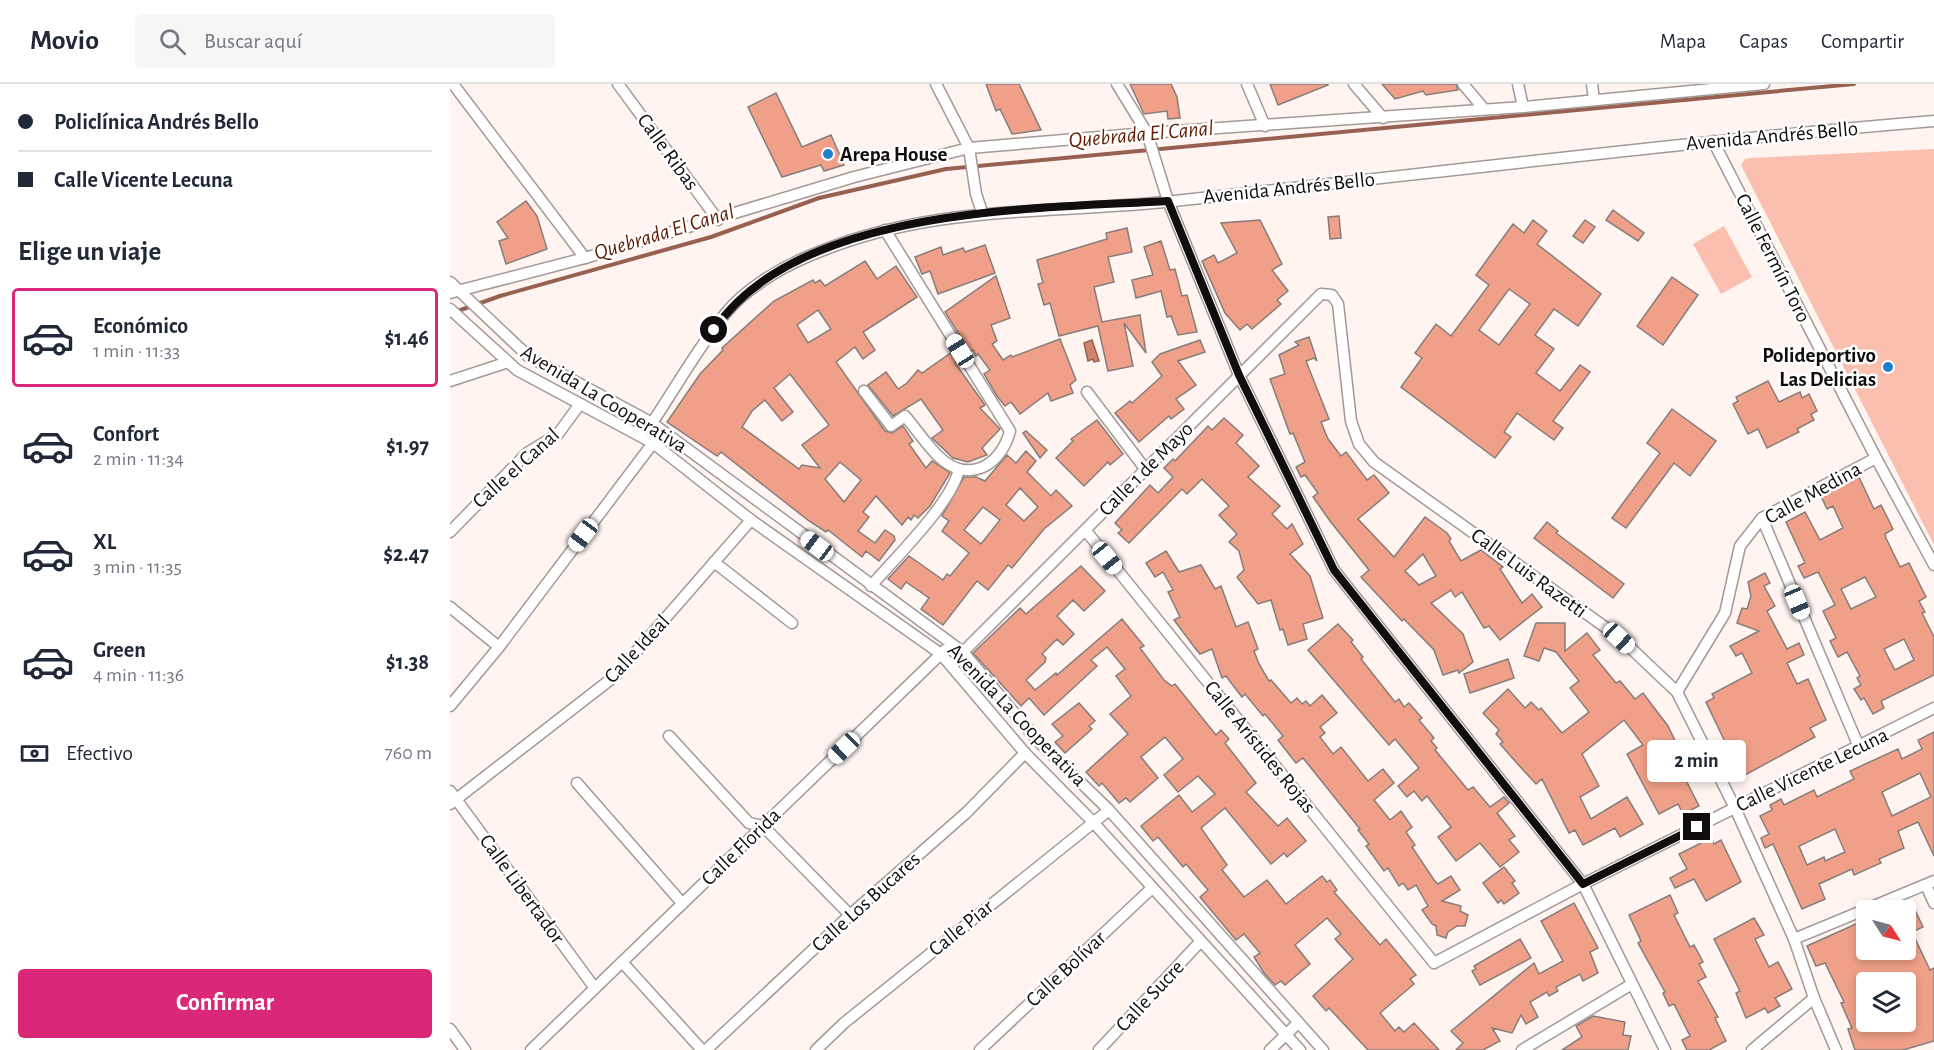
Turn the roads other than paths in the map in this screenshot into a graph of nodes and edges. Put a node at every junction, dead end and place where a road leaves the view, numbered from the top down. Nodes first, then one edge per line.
1 (453, 84) edge
2 (936, 84) edge
3 (1117, 84) edge
4 (1247, 84) edge
5 (1354, 84) edge
6 (1463, 84) edge
7 (1518, 84) edge
8 (1592, 84) edge
9 (1755, 84) edge
10 (1764, 84) edge
11 (622, 86) edge
12 (1594, 100) junction
13 (1523, 106) junction
14 (1484, 109) junction
15 (1383, 118) junction
16 (1934, 121) edge
17 (1265, 126) junction
18 (1147, 133) junction
19 (1713, 141) junction
20 (969, 148) junction
21 (1168, 201) junction
22 (982, 212) junction
23 (718, 220) junction
24 (885, 230) junction
25 (585, 258) junction
26 (453, 289) edge
27 (1332, 295) joint
28 (450, 309) edge
29 (508, 362) junction
30 (1239, 375) junction
31 (450, 381) edge
32 (864, 391) dead end
33 (1087, 392) dead end
34 (580, 404) junction
35 (652, 423) junction
36 (653, 443) junction
37 (1876, 458) junction
38 (959, 469) junction
39 (1146, 470) junction
40 (1762, 518) junction
41 (751, 520) junction
42 (1086, 531) junction
43 (450, 532) edge
44 (714, 562) junction
45 (1934, 565) edge
46 (871, 586) junction
47 (450, 607) edge
48 (792, 623) dead end
49 (950, 643) junction
50 (499, 647) junction
51 (963, 652) junction
52 (941, 654) junction
53 (1677, 692) junction
54 (450, 706) edge
55 (1934, 708) edge
56 (669, 736) dead end
57 (1859, 747) junction
58 (1025, 753) junction
59 (578, 783) dead end
60 (452, 798) edge
61 (1735, 808) junction
62 (1109, 810) junction
63 (1093, 822) junction
64 (763, 826) junction
65 (1930, 883) edge
66 (1583, 884) junction
67 (1152, 888) junction
68 (682, 903) junction
69 (1934, 903) edge
70 (849, 915) junction
71 (1794, 939) junction
72 (1200, 942) junction
73 (622, 962) junction
74 (1434, 963) joint
75 (1632, 984) junction
76 (594, 987) junction
77 (1814, 998) junction
78 (1298, 1024) junction
79 (450, 1029) edge
80 (1286, 1034) junction
81 (465, 1050) edge
82 (531, 1050) edge
83 (704, 1050) edge
84 (816, 1050) edge
85 (980, 1050) edge
86 (1099, 1050) edge
87 (1270, 1050) edge
88 (1300, 1050) edge
89 (1323, 1050) edge
90 (1522, 1050) edge
91 (1665, 1050) edge
92 (1752, 1050) edge
93 (1836, 1050) edge

1 - 25 street
2 - 20 street
3 - 18 street
4 - 17 street
5 - 15 street
6 - 14 street
7 - 13 street
8 - 12 street
9 - 10 street
9 - 12 street
11 - 23 street, Calle Ribas
12 - 13 street
13 - 14 street
14 - 15 street
15 - 17 street
16 - 19 street, Avenida Andrés Bello
17 - 18 street
18 - 20 street
18 - 21 street
19 - 21 street, Avenida Andrés Bello
19 - 37 street, Calle Fermín Toro
20 - 22 street
20 - 23 street
21 - 22 street, Avenida Andrés Bello
21 - 30 street
22 - 24 street, Avenida Andrés Bello
23 - 25 street
24 - 35 street, Avenida Andrés Bello
24 - 38 street
25 - 26 street
26 - 35 street, Avenida La Cooperativa
27 - 30 street, Calle 1 de Mayo
27 - 53 street, Calle Luis Razetti
28 - 29 street, Avenida La Cooperativa
29 - 31 street
29 - 34 street, Avenida La Cooperativa
30 - 39 street, Calle 1 de Mayo
30 - 66 street
32 - 38 street
33 - 39 street
34 - 36 street, Avenida La Cooperativa
34 - 43 street, Calle el Canal
35 - 36 street
35 - 46 street, Avenida La Cooperativa
36 - 41 street, Avenida La Cooperativa
36 - 50 street
37 - 40 street, Calle Medina
37 - 45 street, Calle Fermín Toro
38 - 46 street
39 - 42 street, Calle 1 de Mayo
40 - 53 street, Calle Medina
40 - 57 street
41 - 44 street, Calle Ideal
41 - 52 street, Avenida La Cooperativa
42 - 51 street, Calle 1 de Mayo
42 - 74 street, Calle Arístides Rojas
44 - 48 street
44 - 60 street, Calle Ideal
46 - 49 street, Avenida La Cooperativa
47 - 50 street
49 - 51 street, Avenida La Cooperativa
49 - 52 street, Calle Florida
50 - 54 street
51 - 62 street, Avenida La Cooperativa
52 - 58 street, Avenida La Cooperativa
52 - 64 street, Calle Florida
53 - 61 street, Calle Luis Razetti
55 - 57 street, Calle Vicente Lecuna
56 - 64 street
57 - 61 street, Calle Vicente Lecuna
58 - 63 street, Avenida La Cooperativa
58 - 70 street, Calle Los Bucares
59 - 68 street
60 - 76 street, Calle Libertador
61 - 66 street, Calle Vicente Lecuna
61 - 71 street, Calle Luis Razetti
62 - 63 street, Calle Piar
62 - 78 street, Avenida La Cooperativa
63 - 67 street, Avenida La Cooperativa
63 - 84 street, Calle Piar
64 - 68 street, Calle Florida
64 - 70 street
65 - 69 street
65 - 71 street
66 - 74 street, Calle Vicente Lecuna
66 - 75 street
67 - 72 street, Avenida La Cooperativa
67 - 85 street, Calle Bolívar
68 - 73 street, Calle Florida
70 - 83 street, Calle Los Bucares
71 - 77 street, Calle Luis Razetti
72 - 80 street, Avenida La Cooperativa
72 - 86 street, Calle Sucre
73 - 76 street, Calle Florida
73 - 83 street
75 - 90 street
75 - 91 street
76 - 82 street, Calle Florida
77 - 92 street
77 - 93 street, Calle Luis Razetti
78 - 80 street
78 - 89 street, Avenida La Cooperativa
79 - 81 street
80 - 87 street
80 - 88 street, Avenida La Cooperativa

